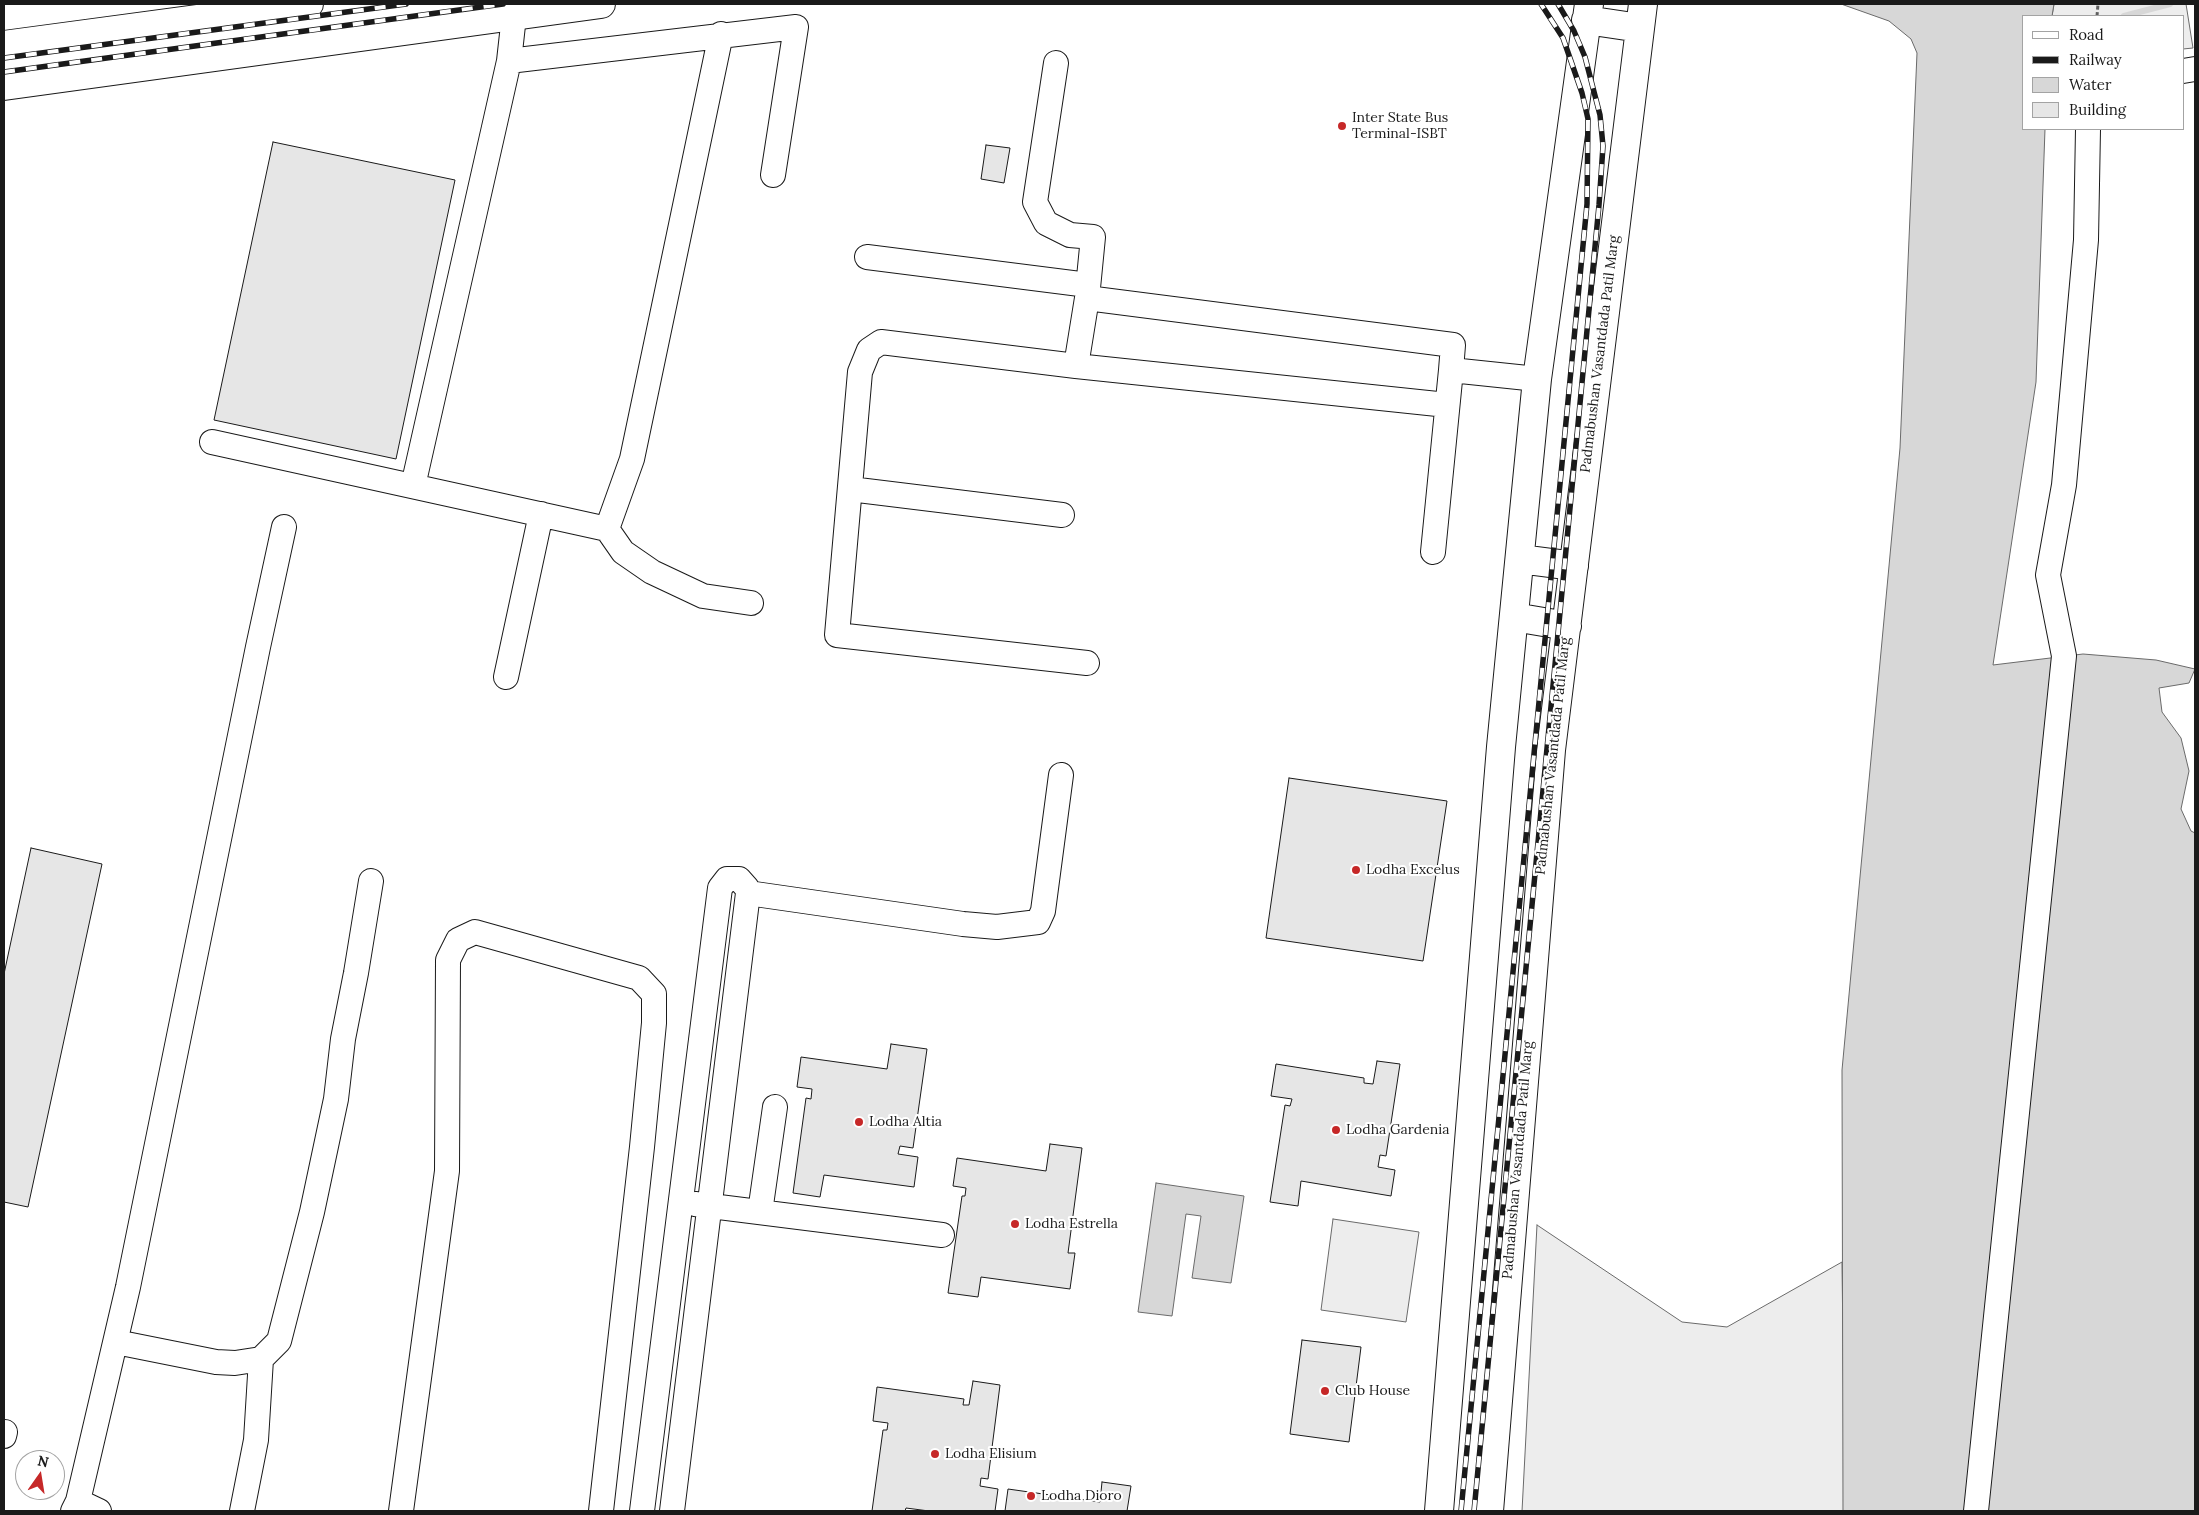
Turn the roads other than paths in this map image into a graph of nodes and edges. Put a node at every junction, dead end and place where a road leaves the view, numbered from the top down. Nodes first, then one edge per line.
1 (309, 4) edge
2 (601, 4) edge
3 (513, 10) edge
4 (1587, 12) edge
5 (1642, 16) edge
6 (164, 23) junction
7 (721, 34) junction
8 (4, 45) edge
9 (171, 61) junction
10 (509, 61) junction
11 (1056, 63) dead end
12 (4, 86) edge
13 (2088, 130) edge
14 (773, 175) dead end
15 (867, 257) dead end
16 (1087, 292) junction
17 (1076, 366) junction
18 (1451, 370) junction
19 (1537, 379) junction
20 (1447, 405) junction
21 (212, 442) dead end
22 (413, 486) junction
23 (850, 489) junction
24 (541, 514) junction
25 (1062, 515) dead end
26 (284, 527) dead end
27 (607, 529) junction
28 (1434, 552) dead end
29 (1520, 559) junction
30 (1574, 566) junction
31 (751, 603) dead end
32 (1514, 617) junction
33 (1567, 626) junction
34 (1087, 663) dead end
35 (506, 677) dead end
36 (1061, 775) dead end
37 (371, 881) dead end
38 (748, 893) junction
39 (775, 1107) dead end
40 (681, 1202) junction
41 (710, 1206) junction
42 (760, 1212) junction
43 (942, 1235) dead end
44 (116, 1342) junction
45 (262, 1359) junction
46 (76, 1506) edge
47 (99, 1511) edge
48 (242, 1511) edge
49 (401, 1511) edge
50 (601, 1511) edge
51 (642, 1511) edge
52 (672, 1511) edge
53 (1439, 1511) edge
54 (1489, 1511) edge
55 (1976, 1511) edge

1 - 6 main road
2 - 3 main road
3 - 9 main road
3 - 10 lane
4 - 5 main road
4 - 19 main road
5 - 30 main road, Padmabushan Vasantdada Patil Marg
6 - 8 main road
6 - 9 main road
7 - 10 lane
7 - 14 lane
7 - 27 lane
9 - 12 main road
10 - 22 lane
11 - 16 lane
13 - 55 lane
15 - 16 lane
16 - 17 lane
16 - 18 lane
17 - 20 lane
17 - 23 lane
18 - 19 lane
18 - 20 lane
19 - 29 main road
20 - 28 lane
21 - 22 lane
22 - 24 lane
23 - 25 lane
23 - 34 lane
24 - 27 lane
24 - 35 lane
26 - 44 lane
27 - 31 lane
29 - 30 main road
29 - 32 main road
30 - 33 main road, Padmabushan Vasantdada Patil Marg
32 - 33 main road
32 - 53 main road
33 - 54 main road, Padmabushan Vasantdada Patil Marg
36 - 38 lane
37 - 45 lane
38 - 40 lane
38 - 41 lane
39 - 42 lane
40 - 41 lane
40 - 51 lane
41 - 42 lane
41 - 52 lane
42 - 43 lane
44 - 45 lane
44 - 46 lane
45 - 48 lane
46 - 47 lane
49 - 50 lane

